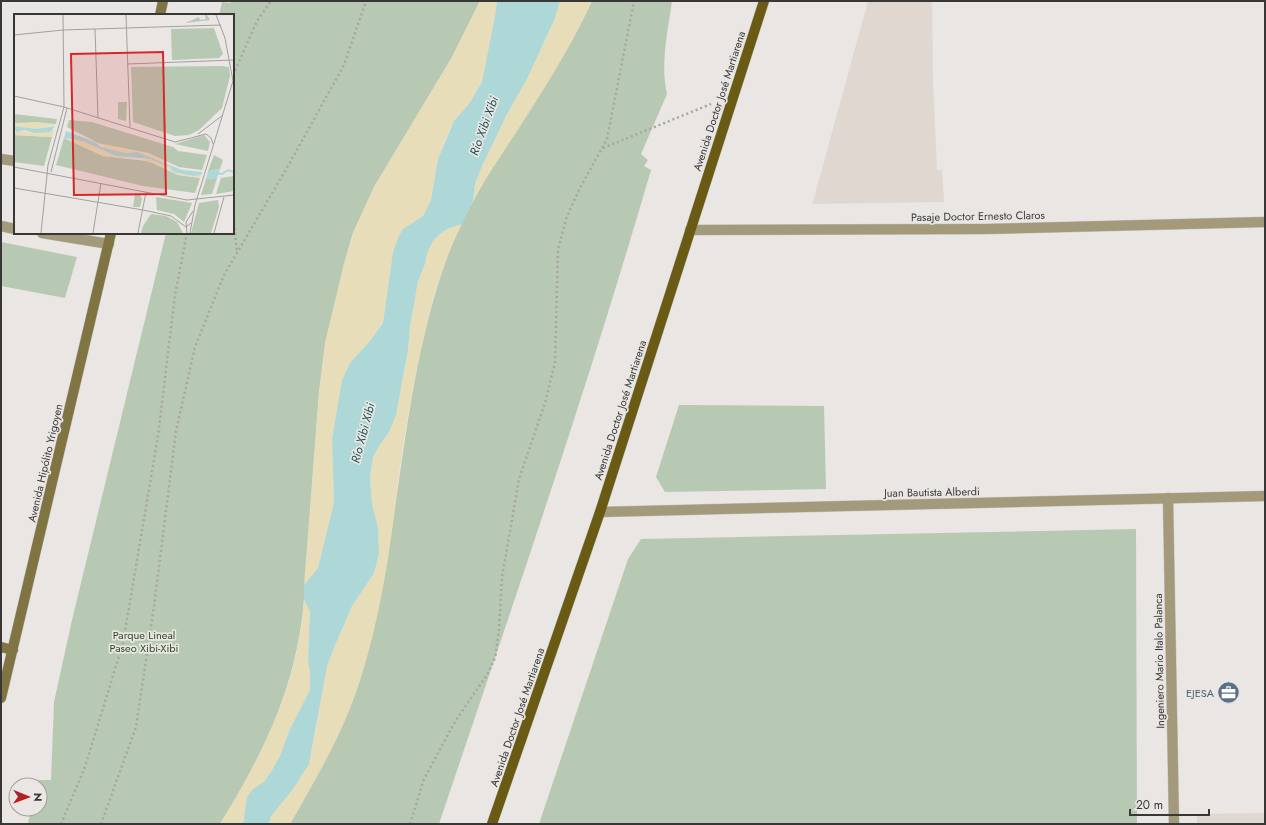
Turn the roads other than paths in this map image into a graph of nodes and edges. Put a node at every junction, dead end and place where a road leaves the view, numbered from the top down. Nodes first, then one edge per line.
1 (163, 1) edge
2 (764, 1) edge
3 (160, 14) edge
4 (1, 159) edge
5 (14, 161) edge
6 (1265, 222) edge
7 (1, 226) edge
8 (14, 228) edge
9 (690, 230) junction
10 (48, 234) edge
11 (111, 234) edge
12 (109, 244) junction
13 (1265, 496) edge
14 (1168, 498) junction
15 (600, 512) junction
16 (1, 647) edge
17 (13, 650) junction
18 (1, 698) edge
19 (492, 824) edge
20 (1174, 824) edge

1 - 3 main road
2 - 9 main road, Avenida Doctor José Martiarena
4 - 5 street
6 - 9 street, Pasaje Doctor Ernesto Claros
7 - 8 street
9 - 15 main road, Avenida Doctor José Martiarena
10 - 12 street
11 - 12 main road, Avenida Hipólito Yrigoyen
12 - 17 main road, Avenida Hipólito Yrigoyen
13 - 14 street, Juan Bautista Alberdi
14 - 15 street, Juan Bautista Alberdi
14 - 20 street, Ingeniero Mario Italo Palanca
15 - 19 main road, Avenida Doctor José Martiarena
16 - 17 main road
17 - 18 main road, Avenida Hipólito Yrigoyen

